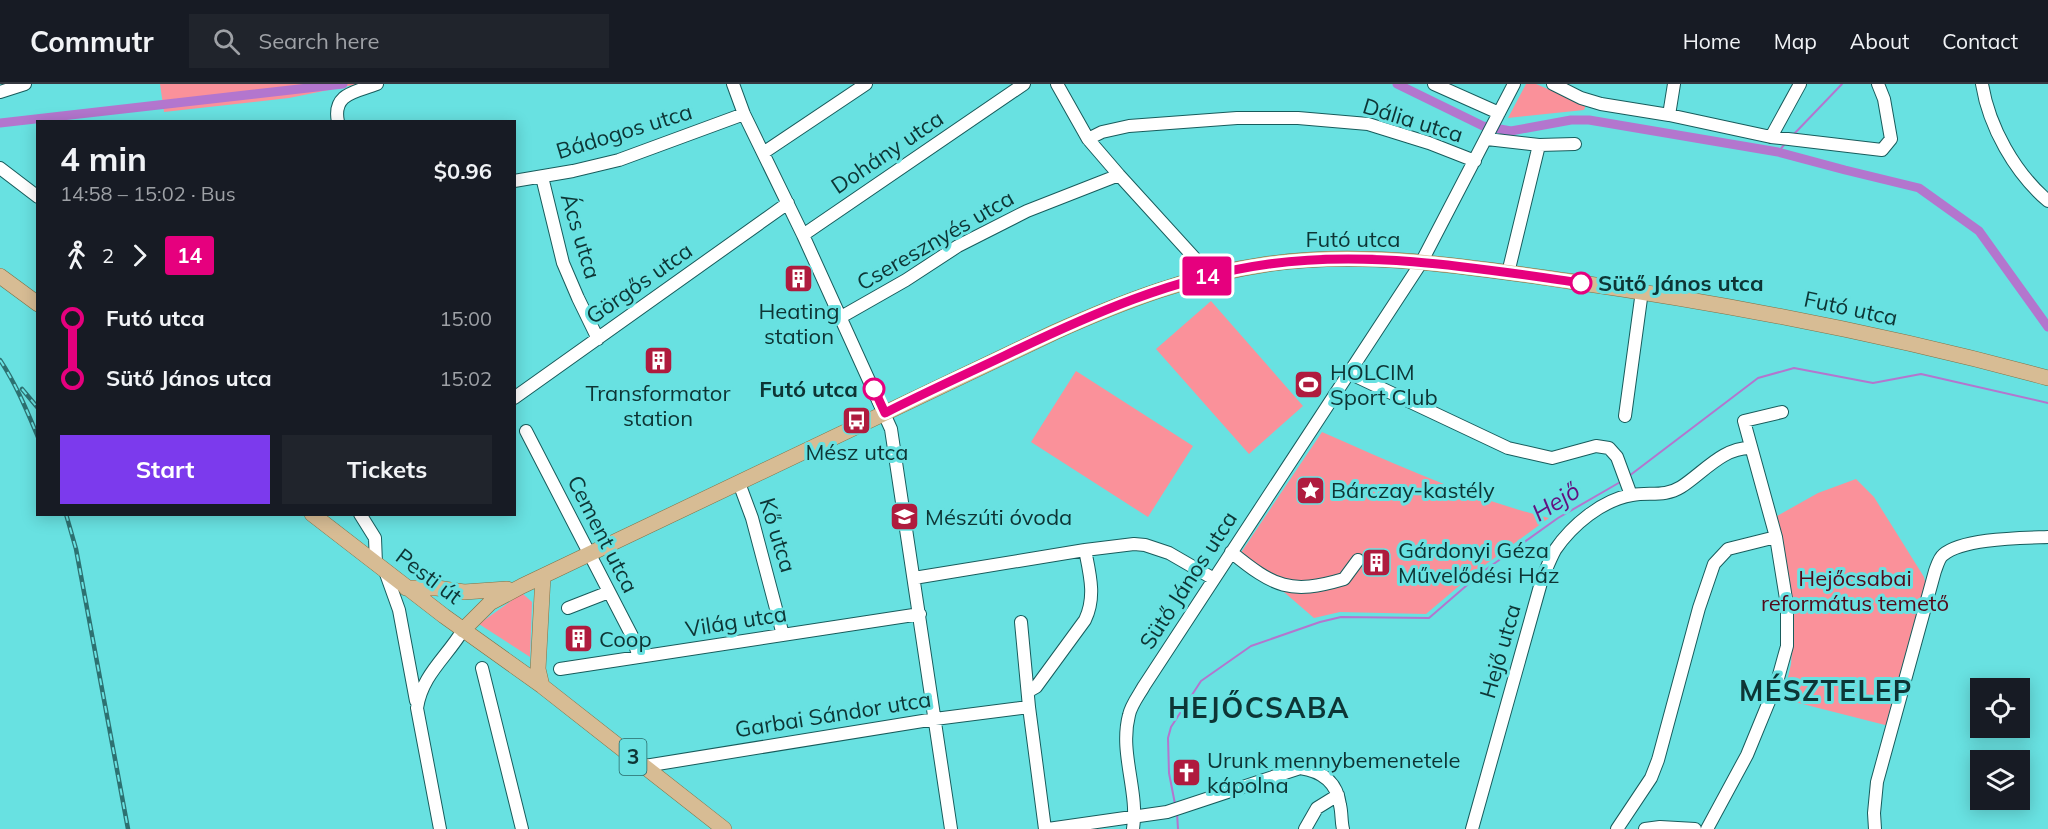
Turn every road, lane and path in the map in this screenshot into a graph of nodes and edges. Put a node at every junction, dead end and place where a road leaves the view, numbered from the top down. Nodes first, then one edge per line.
1 (25, 84) edge
2 (377, 84) edge
3 (733, 84) edge
4 (866, 84) edge
5 (1024, 84) edge
6 (1058, 84) edge
7 (1434, 84) edge
8 (1514, 84) edge
9 (1553, 84) edge
10 (1674, 84) edge
11 (1800, 84) edge
12 (1878, 84) edge
13 (1982, 84) edge
14 (0, 92) edge
15 (744, 114) junction
16 (1669, 115) junction
17 (1498, 116) junction
18 (338, 120) edge
19 (1771, 137) junction
20 (1088, 138) junction
21 (1487, 139) junction
22 (1575, 144) dead end
23 (1539, 145) junction
24 (763, 153) junction
25 (1475, 161) junction
26 (0, 168) edge
27 (1119, 175) junction
28 (542, 177) junction
29 (516, 181) edge
30 (36, 195) edge
31 (2047, 197) edge
32 (788, 203) junction
33 (803, 235) junction
34 (1421, 263) junction
35 (1508, 273) junction
36 (1210, 275) junction
37 (0, 276) edge
38 (1642, 291) junction
39 (36, 303) edge
40 (841, 317) junction
41 (598, 339) junction
42 (1349, 373) junction
43 (2048, 378) edge
44 (516, 397) edge
45 (1782, 412) dead end
46 (885, 413) junction
47 (1625, 416) dead end
48 (526, 432) dead end
49 (1751, 448) junction
50 (740, 483) junction
51 (1628, 486) junction
52 (315, 516) edge
53 (361, 516) edge
54 (1776, 537) junction
55 (2048, 537) edge
56 (1085, 550) junction
57 (1232, 552) junction
58 (590, 554) junction
59 (1358, 560) dead end
60 (380, 568) junction
61 (543, 576) junction
62 (914, 578) junction
63 (1214, 579) junction
64 (406, 588) junction
65 (519, 588) junction
66 (609, 592) junction
67 (568, 609) dead end
68 (920, 614) junction
69 (1021, 622) dead end
70 (462, 630) junction
71 (783, 635) junction
72 (639, 657) junction
73 (482, 668) dead end
74 (560, 669) dead end
75 (542, 686) junction
76 (1029, 692) junction
77 (1029, 707) junction
78 (417, 708) junction
79 (935, 719) junction
80 (645, 766) junction
81 (1338, 795) junction
82 (1135, 816) junction
83 (524, 827) edge
84 (440, 829) edge
85 (724, 829) edge
86 (951, 829) edge
87 (1047, 829) edge
88 (1133, 829) edge
89 (1305, 829) edge
90 (1343, 829) edge
91 (1472, 829) edge
92 (1617, 829) edge
93 (1645, 829) edge
94 (1695, 829) edge
95 (1707, 829) edge
96 (1875, 829) edge

1 - 14 street
2 - 18 street
3 - 15 street
4 - 24 street
5 - 33 street, Dohány utca
6 - 20 street
7 - 17 street
8 - 17 street, Sütő János utca
9 - 16 street
10 - 16 street
11 - 19 street
12 - 19 street
13 - 31 street
15 - 24 street
15 - 28 street, Bádogos utca
16 - 19 street
17 - 21 street, Sütő János utca
20 - 25 street, Dália utca
20 - 27 street
21 - 23 street
21 - 25 street, Sütő János utca
22 - 23 street
23 - 35 street
24 - 32 street
25 - 34 street, Sütő János utca
26 - 30 street
27 - 36 street
27 - 40 street, Cseresznyés utca
28 - 29 street, Bádogos utca
28 - 41 street, Ács utca
32 - 33 street
32 - 41 street, Görgős utca
33 - 40 street
34 - 35 main road, Futó utca
34 - 36 main road, Futó utca
34 - 42 street, Sütő János utca
35 - 38 main road, Futó utca
36 - 46 main road, Futó utca
37 - 39 main road
38 - 43 main road, Futó utca
38 - 47 street
40 - 46 street
41 - 44 street, Görgős utca
42 - 51 street
42 - 57 street, Sütő János utca
45 - 49 street
46 - 50 main road, Futó utca
46 - 62 street
48 - 58 street, Cement utca
49 - 51 street, Hejő utca
49 - 54 street
50 - 58 main road, Futó utca
50 - 71 street, Kő utca
51 - 91 street, Hejő utca
52 - 60 main road, Pesti út / 3
53 - 60 street
54 - 92 street
54 - 95 street
55 - 96 street
56 - 62 street
56 - 63 street
56 - 76 street
57 - 59 street
57 - 63 street, Sütő János utca
58 - 61 main road, Futó utca
58 - 66 street, Cement utca
60 - 64 main road, Pesti út / 3
60 - 78 street
61 - 65 main road, Futó utca
61 - 75 main road
62 - 68 street
63 - 82 street, Sütő János utca
64 - 65 main road
64 - 70 main road, Pesti út / 3
65 - 70 main road, Futó utca
66 - 67 street
66 - 72 street, Cement utca
68 - 71 street, Világ utca
68 - 79 street
69 - 76 street
70 - 75 main road, Pesti út / 3
70 - 78 street
71 - 72 street, Világ utca
72 - 74 street, Világ utca
73 - 83 street
75 - 80 main road, 3
76 - 77 street
77 - 79 street, Garbai Sándor utca
77 - 87 street
78 - 84 street
79 - 80 street, Garbai Sándor utca
79 - 86 street
80 - 85 main road, 3
81 - 82 street
81 - 89 street
81 - 90 street
82 - 87 street
82 - 88 street, Sütő János utca
93 - 94 street

